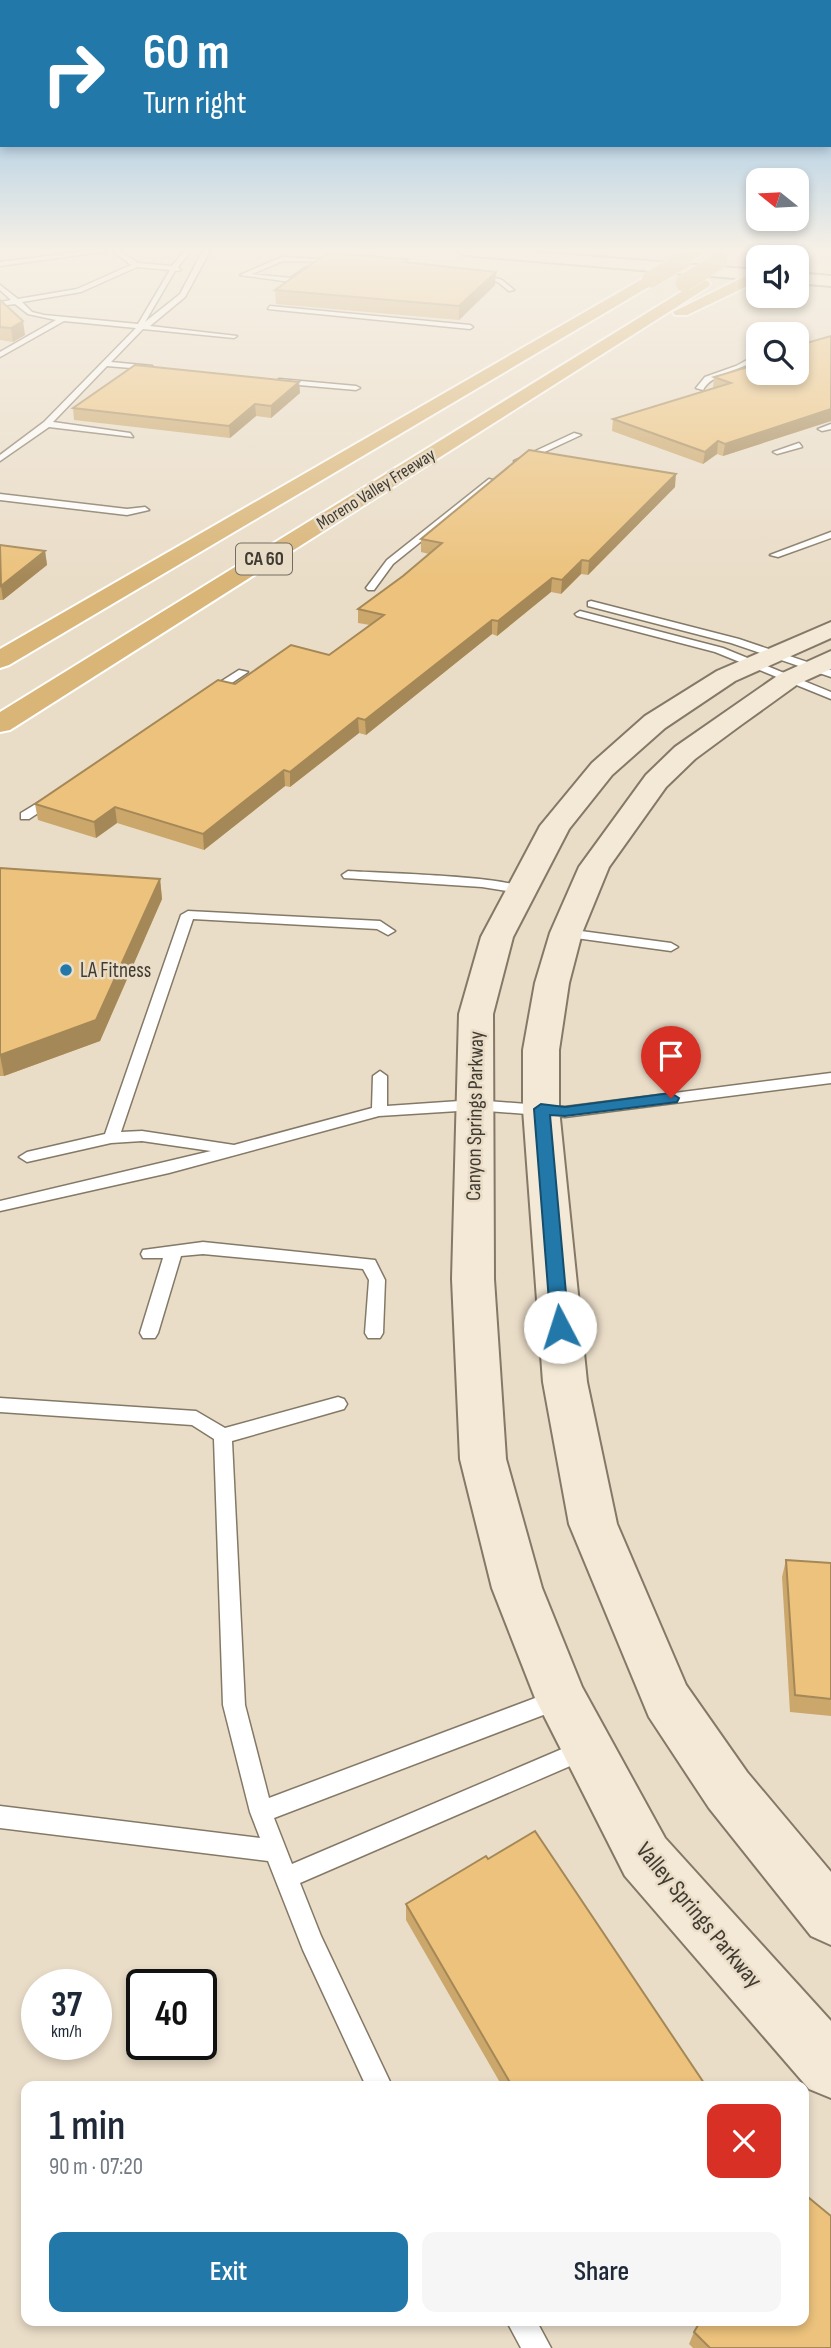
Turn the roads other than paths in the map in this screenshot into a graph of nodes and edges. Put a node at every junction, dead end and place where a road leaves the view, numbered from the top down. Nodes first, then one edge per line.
1 (109, 361) edge
2 (512, 361) edge
3 (563, 361) edge
4 (583, 361) edge
5 (106, 364) junction
6 (746, 364) edge
7 (157, 369) edge
8 (265, 379) edge
9 (356, 388) dead end
10 (700, 388) dead end
11 (47, 424) junction
12 (130, 435) edge
13 (577, 435) dead end
14 (799, 445) dead end
15 (777, 452) dead end
16 (0, 459) edge
17 (509, 468) edge
18 (498, 477) edge
19 (0, 497) edge
20 (145, 510) dead end
21 (831, 535) edge
22 (775, 555) dead end
23 (371, 588) dead end
24 (590, 604) dead end
25 (142, 611) dead end
26 (579, 614) dead end
27 (831, 629) edge
28 (0, 660) edge
29 (798, 666) edge
30 (243, 672) dead end
31 (831, 696) edge
32 (201, 699) edge
33 (0, 724) edge
34 (69, 787) edge
35 (25, 816) dead end
36 (348, 876) dead end
37 (520, 889) junction
38 (388, 931) dead end
39 (565, 933) junction
40 (671, 947) dead end
41 (380, 1076) dead end
42 (831, 1078) edge
43 (474, 1105) junction
44 (541, 1109) junction
45 (379, 1111) junction
46 (111, 1138) junction
47 (235, 1150) junction
48 (27, 1157) dead end
49 (0, 1206) edge
50 (174, 1251) junction
51 (149, 1254) dead end
52 (374, 1332) dead end
53 (149, 1334) dead end
54 (338, 1404) dead end
55 (0, 1405) edge
56 (223, 1436) junction
57 (561, 1698) junction
58 (589, 1748) junction
59 (261, 1812) junction
60 (0, 1816) edge
61 (276, 1851) junction
62 (286, 1878) junction
63 (831, 1916) edge
64 (831, 2067) edge
65 (377, 2081) edge
66 (524, 2326) edge
67 (537, 2348) edge

1 - 5 lane
2 - 28 highway, Moreno Valley Freeway / CA 60, bridge
3 - 25 highway
4 - 33 highway, Moreno Valley Freeway / CA 60
5 - 7 lane
5 - 11 lane
6 - 10 lane
8 - 9 lane
11 - 12 lane
11 - 16 lane
13 - 17 lane
14 - 15 lane
18 - 23 lane
19 - 20 lane
21 - 22 lane
24 - 29 lane
26 - 29 lane
27 - 29 street, Canyon Springs Parkway
29 - 31 lane
29 - 37 street, Canyon Springs Parkway
29 - 39 street, Canyon Springs Parkway
30 - 32 lane
34 - 35 lane
36 - 37 lane
37 - 43 street, Canyon Springs Parkway
38 - 46 lane
39 - 40 lane
39 - 44 street, Canyon Springs Parkway
41 - 45 lane
42 - 44 lane
43 - 44 lane
43 - 45 lane
43 - 57 street, Canyon Springs Parkway
44 - 63 street, Canyon Springs Parkway
45 - 47 lane
46 - 47 lane
46 - 48 lane
47 - 49 lane
50 - 51 lane
50 - 52 lane
50 - 53 lane
54 - 56 lane
55 - 56 lane
56 - 59 lane
57 - 58 street, Canyon Springs Parkway
57 - 59 lane
58 - 62 lane
58 - 64 street, Valley Springs Parkway
59 - 61 lane
60 - 61 lane
61 - 62 lane
62 - 65 lane
66 - 67 lane

